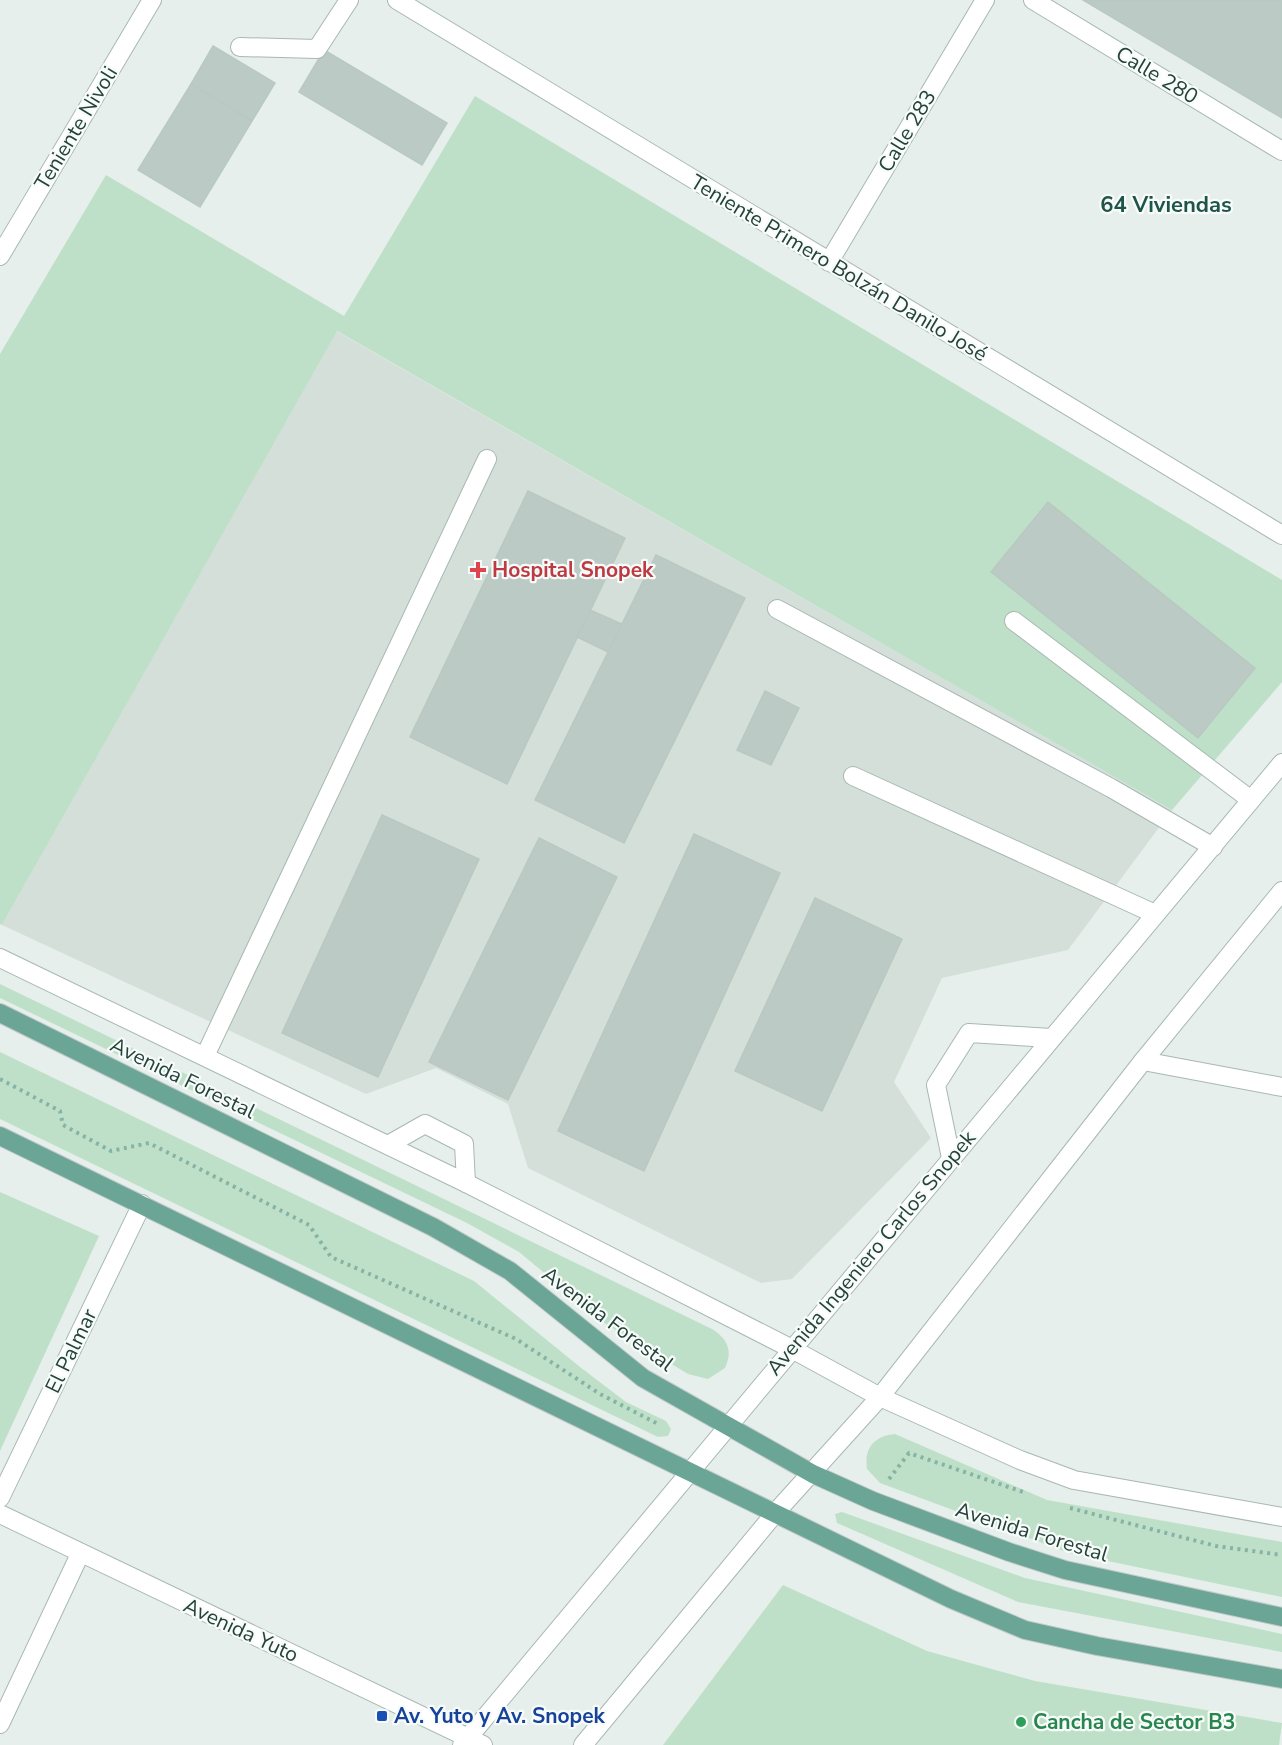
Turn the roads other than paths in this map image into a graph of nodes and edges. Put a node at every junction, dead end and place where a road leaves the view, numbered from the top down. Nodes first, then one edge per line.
1 (152, 0) edge
2 (349, 0) edge
3 (397, 0) edge
4 (985, 0) edge
5 (1033, 0) edge
6 (240, 47) dead end
7 (1282, 150) edge
8 (0, 256) edge
9 (829, 262) junction
10 (487, 459) dead end
11 (1282, 535) edge
12 (777, 609) dead end
13 (1014, 621) dead end
14 (1282, 763) edge
15 (853, 776) dead end
16 (1251, 800) junction
17 (1213, 847) junction
18 (1282, 891) edge
19 (1155, 914) junction
20 (0, 958) edge
21 (0, 1013) edge
22 (1051, 1038) junction
23 (205, 1056) junction
24 (1143, 1061) junction
25 (1282, 1087) edge
26 (0, 1136) edge
27 (388, 1144) junction
28 (951, 1158) junction
29 (466, 1183) junction
30 (142, 1204) junction
31 (792, 1349) junction
32 (880, 1397) junction
33 (727, 1425) junction
34 (690, 1471) junction
35 (813, 1474) junction
36 (0, 1498) edge
37 (776, 1512) junction
38 (0, 1514) edge
39 (1282, 1517) edge
40 (80, 1554) junction
41 (1282, 1617) edge
42 (1282, 1679) edge
43 (0, 1724) edge
44 (471, 1743) edge
45 (583, 1745) edge

1 - 8 street, Teniente Nivoli
2 - 6 street
3 - 9 street, Teniente Primero Bolzán Danilo José
4 - 9 street, Calle 283
5 - 7 street, Calle 280
9 - 11 street, Teniente Primero Bolzán Danilo José
10 - 23 street
12 - 17 street
13 - 16 street
14 - 16 street, Avenida Ingeniero Carlos Snopek
15 - 19 street
16 - 17 street, Avenida Ingeniero Carlos Snopek
17 - 19 street, Avenida Ingeniero Carlos Snopek
18 - 24 street
19 - 22 street, Avenida Ingeniero Carlos Snopek
20 - 23 street, Avenida Forestal
21 - 33 main road, Avenida Forestal
22 - 28 street, Avenida Ingeniero Carlos Snopek
22 - 28 street
23 - 27 street, Avenida Forestal
24 - 25 street
24 - 32 street
26 - 30 main road
27 - 29 street, Avenida Forestal
27 - 29 street
28 - 31 street, Avenida Ingeniero Carlos Snopek
29 - 31 street, Avenida Forestal
30 - 34 main road
30 - 36 street, El Palmar
31 - 32 street, Avenida Forestal
31 - 33 street, Avenida Ingeniero Carlos Snopek
32 - 35 street
32 - 39 street, Avenida Forestal
33 - 34 street, Avenida Ingeniero Carlos Snopek
33 - 35 main road, Avenida Forestal
34 - 37 main road
34 - 44 street, Avenida Ingeniero Carlos Snopek
35 - 37 street
35 - 41 main road, Avenida Forestal
37 - 42 main road
37 - 45 street
38 - 40 street, Avenida Yuto
40 - 43 street
40 - 44 street, Avenida Yuto

